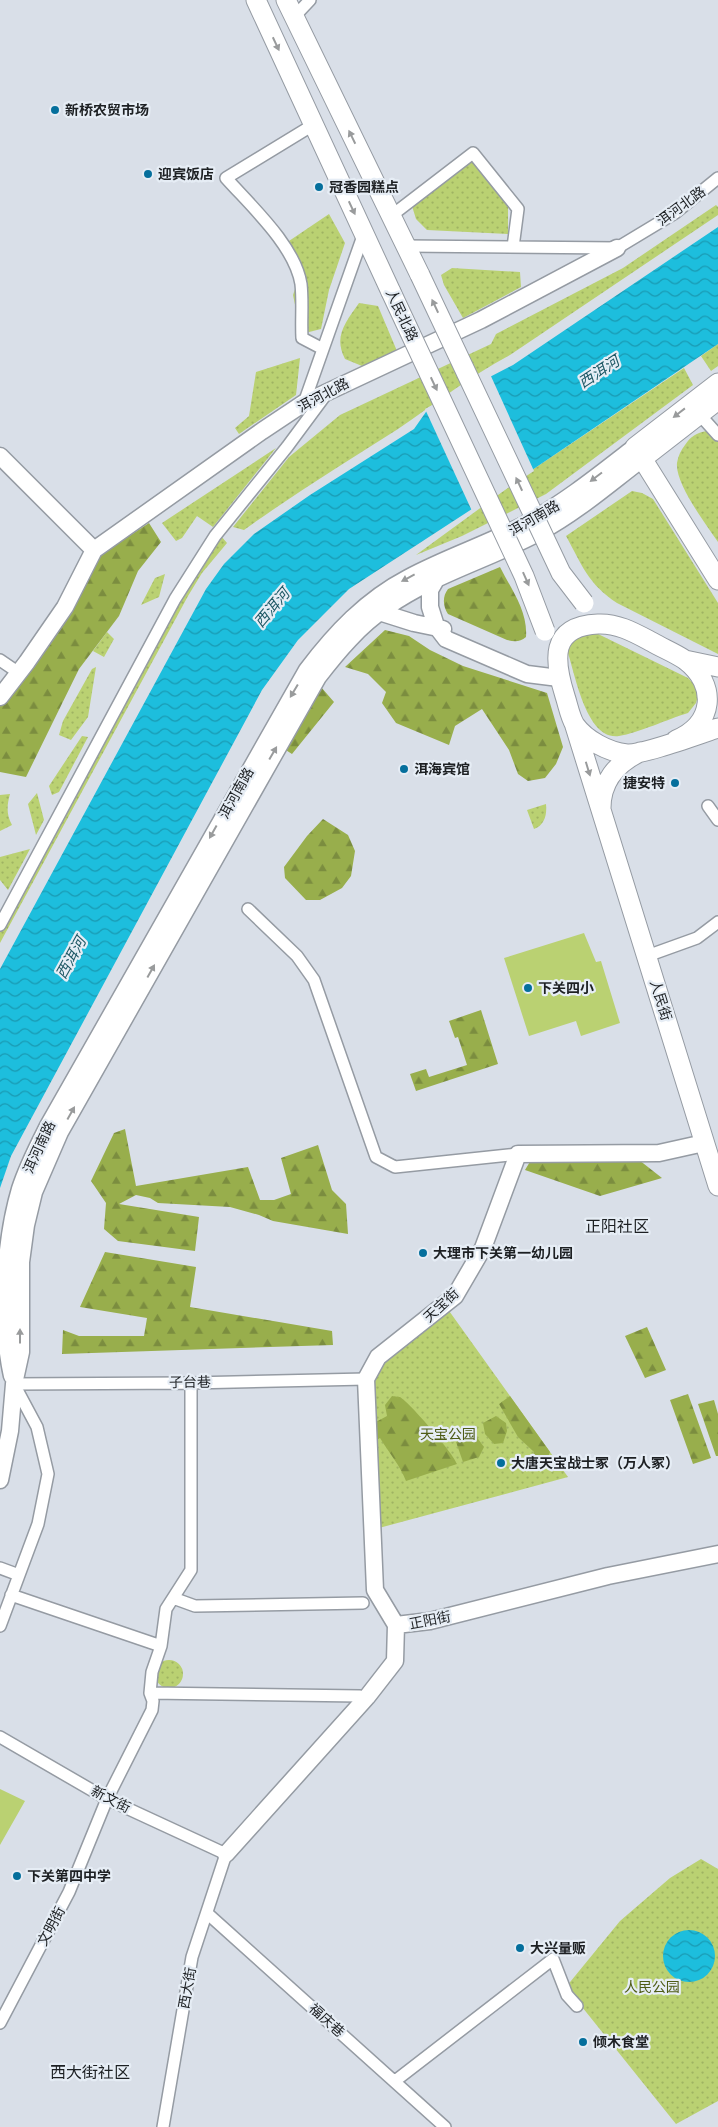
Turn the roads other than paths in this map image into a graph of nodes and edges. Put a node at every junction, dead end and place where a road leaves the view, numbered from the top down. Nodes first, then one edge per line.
1 (256, 0) edge
2 (286, 0) edge
3 (310, 0) edge
4 (294, 17) junction
5 (314, 125) junction
6 (718, 178) edge
7 (391, 216) junction
8 (364, 233) junction
9 (406, 246) junction
10 (513, 247) junction
11 (617, 248) junction
12 (323, 349) junction
13 (718, 383) edge
14 (329, 390) junction
15 (718, 400) edge
16 (304, 403) junction
17 (700, 415) junction
18 (718, 435) edge
19 (643, 450) junction
20 (0, 456) edge
21 (94, 550) junction
22 (718, 558) edge
23 (448, 559) junction
24 (436, 579) junction
25 (718, 580) edge
26 (372, 610) junction
27 (625, 628) junction
28 (438, 629) junction
29 (0, 660) edge
30 (685, 660) junction
31 (718, 666) edge
32 (19, 673) junction
33 (718, 676) edge
34 (560, 678) junction
35 (0, 697) edge
36 (574, 723) junction
37 (718, 728) edge
38 (676, 740) junction
39 (640, 752) junction
40 (708, 806) dead end
41 (602, 815) junction
42 (718, 820) edge
43 (248, 909) dead end
44 (718, 922) edge
45 (0, 925) edge
46 (647, 956) junction
47 (704, 1143) junction
48 (518, 1154) junction
49 (718, 1186) edge
50 (366, 1379) junction
51 (191, 1383) junction
52 (14, 1384) junction
53 (0, 1480) edge
54 (718, 1554) edge
55 (0, 1568) edge
56 (19, 1575) junction
57 (11, 1596) junction
58 (173, 1598) junction
59 (363, 1603) dead end
60 (0, 1626) edge
61 (396, 1626) junction
62 (161, 1646) junction
63 (150, 1693) junction
64 (360, 1696) dead end
65 (0, 1737) edge
66 (107, 1799) junction
67 (226, 1854) junction
68 (208, 1914) junction
69 (577, 2006) dead end
70 (0, 2023) edge
71 (395, 2081) junction
72 (162, 2127) edge
73 (445, 2127) edge

1 -> 5 main road, 人民北路
2 - 4 main road
3 - 4 street
7 -> 4 main road
5 -> 8 main road, 人民北路
5 - 12 street
6 - 11 street, 洱河北路
7 - 9 main road
7 - 10 street
8 - 12 street
8 -> 34 main road, 人民北路, bridge
9 - 10 street
27 -> 9 main road, bridge
10 - 11 street
11 - 14 street, 洱河北路
12 - 16 street
13 -> 19 main road, 洱河南路
14 - 16 street, 洱河北路
14 - 45 street
15 - 17 main road, 洱河南路
16 - 21 street, 洱河北路
17 - 18 street
17 - 19 main road, 洱河南路
19 - 22 main road
19 -> 23 street, 洱河南路
19 - 24 street, 洱河南路
19 - 25 main road
20 - 21 street
21 - 32 street, 洱河北路
23 - 24 street
23 -> 26 street, 洱河南路
24 - 26 street, 洱河南路
24 - 28 street
26 - 28 street
26 - 52 street, 洱河南路
27 - 30 main road
27 - 34 main road
28 - 34 street
29 - 32 street
30 - 31 main road
30 - 33 street
30 - 38 main road
32 - 35 street, 洱河北路
34 - 36 main road
36 - 39 main road
36 -> 41 main road, 人民街
37 - 38 main road
38 - 39 main road
39 - 41 main road
40 - 42 street
41 - 46 main road, 人民街
43 - 48 street
44 - 46 street
46 - 47 main road, 人民街
47 - 48 street
47 - 49 main road, 人民街
48 - 50 street, 天宝街
50 - 51 street, 子台巷
50 - 61 street
51 - 52 street, 子台巷
51 - 58 street, 文明街
52 - 53 street, 洱河南路
52 - 56 street
54 - 61 street, 正阳街
55 - 56 street
56 - 57 street
57 - 60 street
57 - 62 street
58 - 59 street
58 - 62 street, 文明街
61 - 67 street, 正阳街
62 - 63 street, 文明街
63 - 64 street
63 - 66 street, 文明街
65 - 66 street, 新文街
66 - 67 street, 新文街
66 - 70 street, 文明街
67 - 68 street, 西大街
68 - 71 street, 福庆巷
68 - 72 street, 西大街
69 - 71 street
71 - 73 street, 福庆巷

